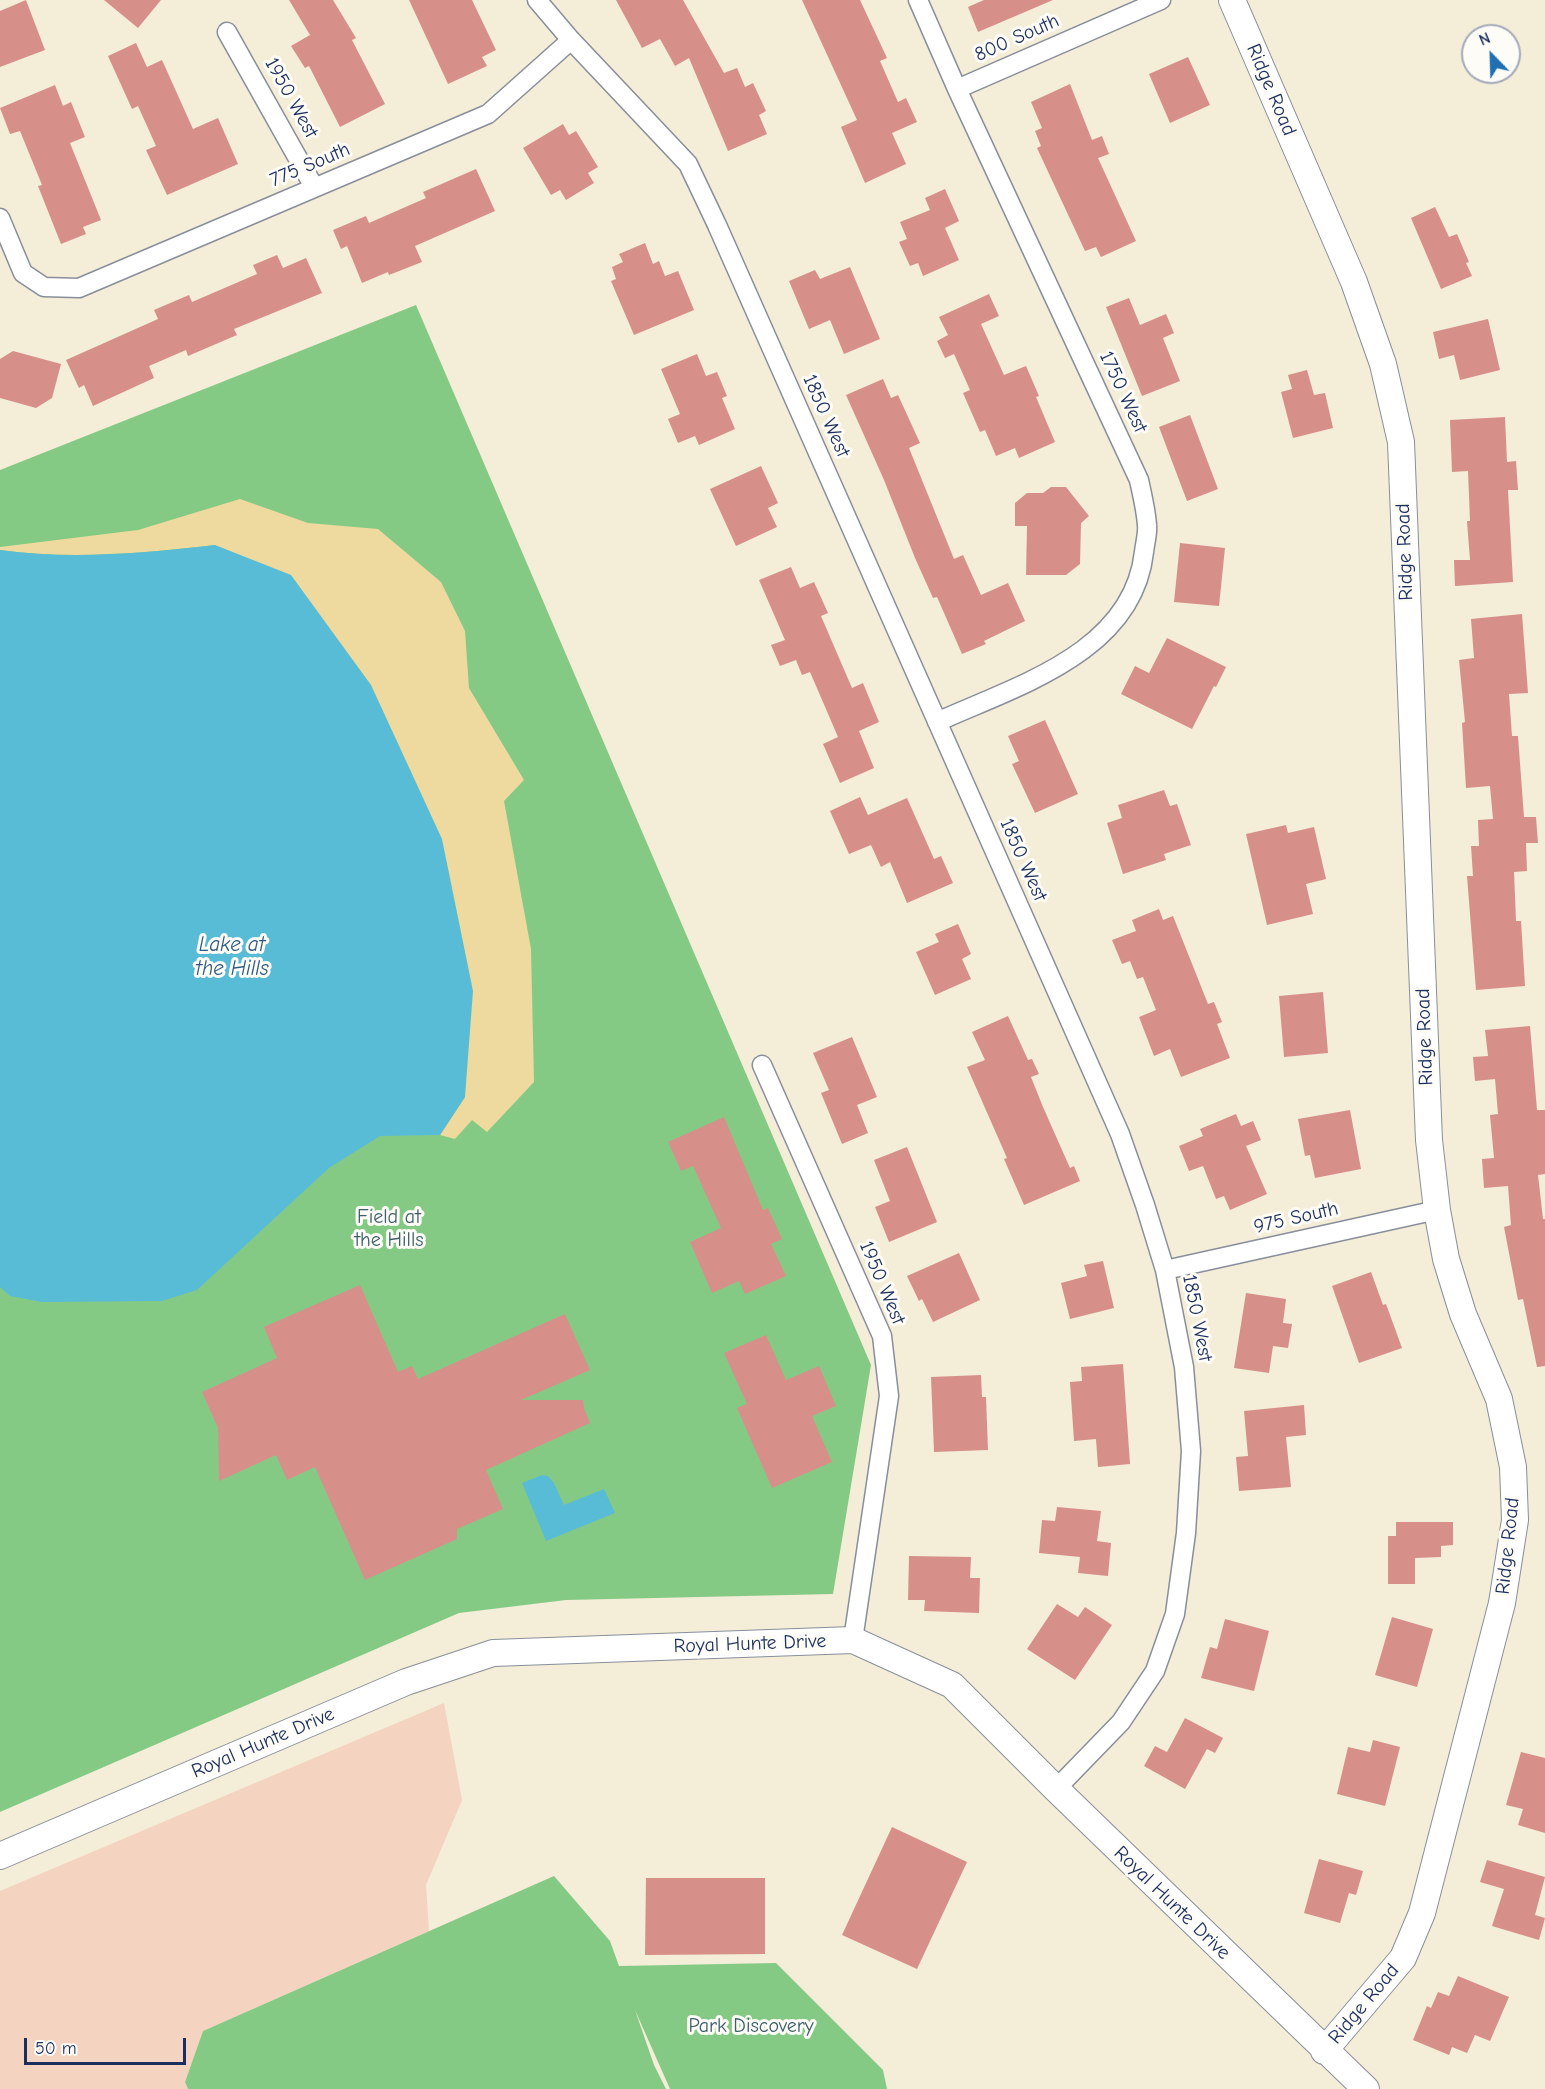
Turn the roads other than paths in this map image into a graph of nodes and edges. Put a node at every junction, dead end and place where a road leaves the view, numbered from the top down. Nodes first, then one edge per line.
1 (537, 0) edge
2 (918, 0) edge
3 (1161, 0) edge
4 (1232, 0) edge
5 (228, 32) dead end
6 (571, 40) junction
7 (957, 89) junction
8 (314, 187) junction
9 (0, 219) edge
10 (937, 722) junction
11 (762, 1065) dead end
12 (1437, 1210) junction
13 (1165, 1270) junction
14 (853, 1640) junction
15 (1056, 1789) junction
16 (0, 1856) edge
17 (1324, 2051) junction
18 (1366, 2089) edge

1 - 6 street, 1850 West
2 - 7 street, 1750 West
3 - 7 street, 800 South
4 - 12 street, Ridge Road
5 - 8 street, 1950 West
6 - 8 street, 775 South
6 - 10 street, 1850 West
7 - 10 street, 1750 West
8 - 9 street, 775 South
10 - 13 street, 1850 West
11 - 14 street, 1950 West
12 - 13 street, 975 South
12 - 17 street, Ridge Road
13 - 15 street, 1850 West
14 - 15 street, Royal Hunte Drive
14 - 16 street, Royal Hunte Drive
15 - 17 street, Royal Hunte Drive
17 - 18 street, Royal Hunte Drive

